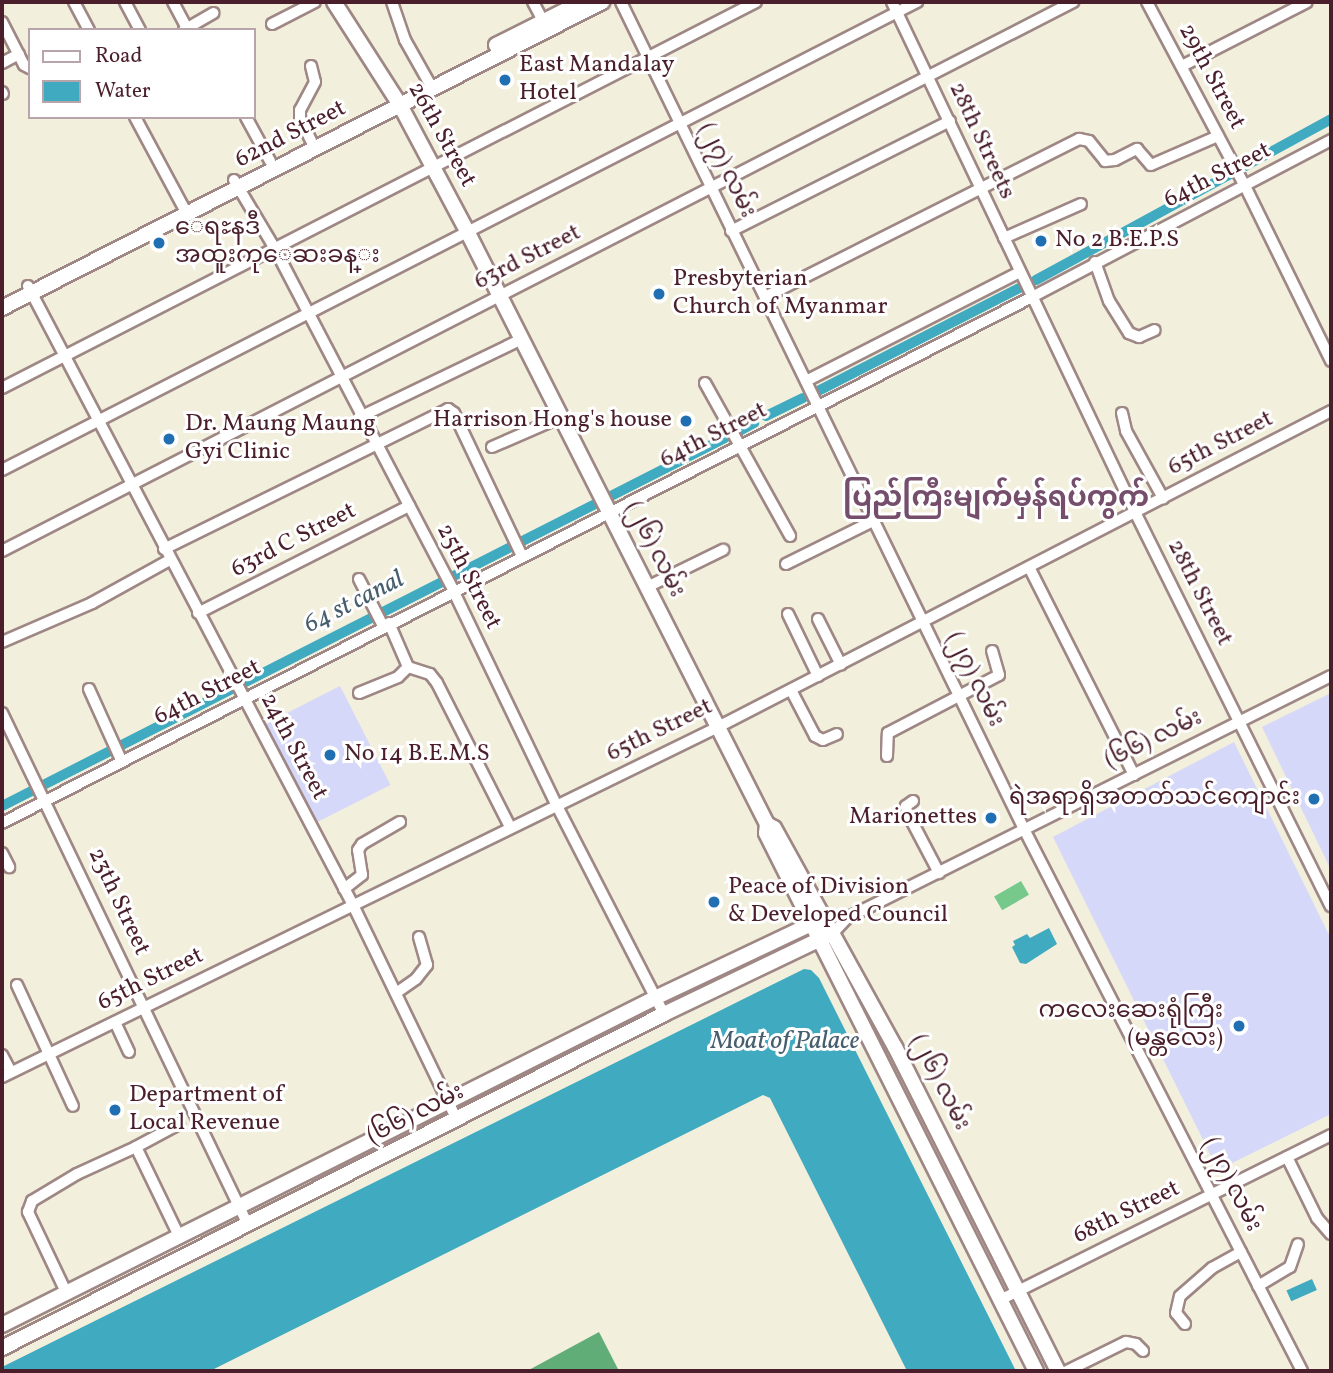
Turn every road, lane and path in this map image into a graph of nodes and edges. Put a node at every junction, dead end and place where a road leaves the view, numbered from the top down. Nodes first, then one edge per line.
1 (74, 2) edge
2 (125, 2) edge
3 (173, 2) edge
4 (315, 2) edge
5 (334, 2) edge
6 (392, 2) edge
7 (533, 2) edge
8 (582, 2) edge
9 (602, 2) edge
10 (621, 2) edge
11 (756, 2) edge
12 (917, 2) edge
13 (1073, 2) edge
14 (1147, 2) edge
15 (1307, 2) edge
16 (895, 7) edge
17 (213, 13) dead end
18 (2, 22) edge
19 (272, 24) dead end
20 (546, 26) junction
21 (88, 28) edge
22 (139, 28) edge
23 (186, 28) edge
24 (188, 28) edge
25 (19, 54) junction
26 (646, 56) junction
27 (2, 63) edge
28 (311, 66) dead end
29 (1182, 66) junction
30 (28, 67) edge
31 (928, 78) junction
32 (430, 85) junction
33 (398, 101) junction
34 (136, 119) edge
35 (247, 119) edge
36 (950, 121) junction
37 (679, 123) junction
38 (1218, 136) junction
39 (1331, 140) edge
40 (311, 141) junction
41 (270, 161) junction
42 (432, 166) junction
43 (236, 184) junction
44 (980, 186) junction
45 (1245, 186) junction
46 (711, 189) junction
47 (1082, 204) dead end
48 (185, 210) junction
49 (731, 230) junction
50 (467, 231) junction
51 (1004, 238) junction
52 (274, 247) junction
53 (1095, 262) junction
54 (1026, 285) junction
55 (30, 289) junction
56 (500, 296) junction
57 (765, 297) junction
58 (2, 299) edge
59 (2, 308) edge
60 (307, 314) junction
61 (1155, 330) dead end
62 (522, 339) junction
63 (65, 355) junction
64 (1331, 361) edge
65 (342, 376) junction
66 (705, 383) dead end
67 (2, 388) edge
68 (813, 394) junction
69 (1331, 411) edge
70 (1122, 413) dead end
71 (362, 416) junction
72 (561, 417) junction
73 (98, 421) junction
74 (735, 438) junction
75 (376, 444) junction
76 (492, 447) dead end
77 (2, 470) edge
78 (131, 484) junction
79 (1163, 498) junction
80 (606, 504) junction
81 (409, 506) junction
82 (1135, 512) junction
83 (873, 521) junction
84 (790, 536) dead end
85 (164, 549) junction
86 (519, 549) junction
87 (723, 550) dead end
88 (2, 551) edge
89 (170, 560) junction
90 (786, 564) dead end
91 (1029, 567) junction
92 (359, 579) dead end
93 (450, 584) junction
94 (647, 587) junction
95 (198, 613) junction
96 (788, 614) dead end
97 (818, 619) dead end
98 (382, 621) junction
99 (922, 624) junction
100 (2, 642) edge
101 (992, 651) dead end
102 (841, 665) junction
103 (408, 667) junction
104 (818, 676) junction
105 (1331, 676) edge
106 (89, 689) dead end
107 (791, 690) junction
108 (240, 693) junction
109 (359, 693) dead end
110 (958, 696) junction
111 (2, 713) edge
112 (1240, 722) junction
113 (718, 727) junction
114 (837, 734) dead end
115 (118, 755) junction
116 (887, 756) dead end
117 (1134, 775) junction
118 (42, 792) junction
119 (913, 801) dead end
120 (556, 804) junction
121 (2, 822) edge
122 (400, 822) dead end
123 (510, 827) junction
124 (1025, 831) junction
125 (2, 853) edge
126 (9, 867) dead end
127 (939, 873) junction
128 (345, 889) junction
129 (353, 905) junction
130 (1331, 906) edge
131 (847, 918) junction
132 (818, 921) junction
133 (826, 936) junction
134 (419, 937) dead end
135 (17, 985) dead end
136 (396, 993) junction
137 (657, 997) junction
138 (145, 1007) junction
139 (664, 1013) junction
140 (115, 1021) junction
141 (129, 1052) dead end
142 (48, 1053) junction
143 (2, 1055) edge
144 (6, 1074) edge
145 (449, 1101) junction
146 (74, 1106) dead end
147 (457, 1120) junction
148 (179, 1124) dead end
149 (1331, 1135) edge
150 (136, 1147) junction
151 (1287, 1157) junction
152 (1212, 1194) junction
153 (240, 1207) junction
154 (247, 1223) junction
155 (1331, 1234) edge
156 (179, 1236) junction
157 (1298, 1244) dead end
158 (1241, 1252) junction
159 (1258, 1286) junction
160 (1018, 1290) junction
161 (66, 1292) junction
162 (1000, 1300) junction
163 (1185, 1324) dead end
164 (2, 1325) edge
165 (2, 1348) edge
166 (1143, 1351) dead end
167 (1037, 1371) edge
168 (1058, 1371) edge
169 (1067, 1371) edge
170 (1302, 1371) edge

1 - 21 street
2 - 22 street
3 - 23 street
4 - 19 street
5 - 33 main road, 26th Street
6 - 32 street
7 - 20 street
8 - 20 main road, 62nd Street
9 - 20 main road, 62nd Street
10 - 26 street, (၂၇) လမ်း
11 - 26 street
12 - 16 street
13 - 31 street, 63rd Street
14 - 29 street, 29th Street
15 - 29 street
16 - 31 street, 28th Streets
16 - 37 street
17 - 24 street
18 - 25 street
20 - 32 main road, 62nd Street
25 - 27 street
25 - 30 street
26 - 37 street, (၂၇) လမ်း
26 - 42 street
28 - 40 street
29 - 38 street, 29th Street
31 - 36 street, 28th Streets
31 - 46 street, 63rd Street
32 - 33 main road, 62nd Street
33 - 40 main road, 62nd Street
33 - 42 main road, 26th Street
33 - 43 main road, 62nd Street
34 - 48 street
35 - 41 street
36 - 44 street, 28th Streets
36 - 49 street
37 - 46 street, (၂၇) လမ်း
37 - 50 street
38 - 44 street
38 - 45 street, 29th Street
39 - 45 street, 64th Street
40 - 41 main road, 62nd Street
41 - 43 main road, 62nd Street
42 - 50 main road, 26th Street
42 - 52 street
43 - 48 main road, 62nd Street
43 - 52 street, 25th Street
44 - 51 street, 28th Streets
44 - 57 street
45 - 53 street, 64th Street
45 - 64 street, 29th Street
46 - 49 street, (၂၇) လမ်း
46 - 56 street, 63rd Street
47 - 51 street
48 - 55 main road, 62nd Street
49 - 57 street, (၂၇) လမ်း
50 - 56 main road, 26th Street
50 - 60 street
51 - 54 street, 28th Streets
52 - 60 street, 25th Street
52 - 63 street
53 - 54 street, 64th Street
53 - 61 street
54 - 68 street, 64th Street
54 - 68 street
54 - 82 street, 28th Street
55 - 58 main road, 62nd Street
55 - 59 main road, 62nd Street
55 - 63 street, 24th Street
56 - 62 main road, (၂၆) လမ်း
56 - 65 street, 63rd Street
57 - 68 street, (၂၇) လမ်း
60 - 65 street, 25th Street
60 - 73 street
62 - 71 street
62 - 72 main road, (၂၆) လမ်း
63 - 67 street
63 - 73 street, 24th Street
65 - 71 street, 25th Street
65 - 78 street, 63rd Street
66 - 74 street
68 - 74 street, 64th Street
68 - 83 street, (၂၇) လမ်း
69 - 79 street, 65th Street
70 - 79 street
71 - 75 street, 25th Street
72 - 76 street
72 - 80 main road, (၂၆) လမ်း
73 - 77 street
73 - 78 street, 24th Street
74 - 80 street, 64th Street
74 - 84 street
75 - 81 street, 25th Street
75 - 85 street
75 - 86 street
78 - 85 street, 24th Street
78 - 88 street, 63rd Street
79 - 82 street, 65th Street
80 - 86 street, 64th Street
80 - 94 main road, (၂၆) လမ်း
81 - 93 street, 25th Street
81 - 95 street, 63rd C Street
82 - 91 street, 65th Street
82 - 112 street, 28th Street
83 - 90 street
83 - 99 street, (၂၇) လမ်း
85 - 89 street, 24th Street
86 - 93 street, 64th Street
87 - 94 street
89 - 95 street, 24th Street
89 - 100 street
91 - 99 street, 65th Street
91 - 117 street
92 - 98 street
93 - 98 street, 64th Street
93 - 120 street, 25th Street
94 - 113 main road, (၂၆) လမ်း
95 - 108 street, 24th Street
96 - 104 street
97 - 102 street
98 - 103 street
98 - 108 street, 64th Street
99 - 102 street, 65th Street
99 - 110 street, (၂၇) လမ်း
101 - 110 street
102 - 104 street, 65th Street
103 - 109 street
103 - 123 street
104 - 107 street, 65th Street
105 - 112 street, (၆၆) လမ်း
106 - 115 street
107 - 113 street, 65th Street
107 - 114 street
108 - 115 street, 64th Street
108 - 128 street, 24th Street
110 - 116 street
110 - 124 street, (၂၇) လမ်း
111 - 118 street, 23th Street
112 - 117 street, (၆၆) လမ်း
112 - 130 street, 28th Street
113 - 120 street, 65th Street
113 - 132 main road, (၂၆) လမ်း
115 - 118 street, 64th Street
117 - 124 street, (၆၆) လမ်း
118 - 121 street, 64th Street
118 - 138 street, 23th Street
119 - 127 street
120 - 123 street, 65th Street
120 - 137 street, 25th Street
122 - 128 street
123 - 129 street, 65th Street
124 - 127 street, (၆၆) လမ်း
124 - 152 street, (၂၇) လမ်း
125 - 126 street
127 - 131 street, (၆၆) လမ်း
128 - 129 street, 24th Street
129 - 136 street, 24th Street
129 - 138 street, 65th Street
131 - 132 street, (၆၆) လမ်း
131 - 133 street, (၆၆) လမ်း
132 - 133 main road, (၂၆) လမ်း
132 - 137 main road, (၆၆) လမ်း
133 - 139 main road, (၆၆) လမ်း
133 - 160 main road, (၂၆) လမ်း
133 - 162 main road, (၂၆) လမ်း
134 - 136 street
135 - 142 street
136 - 145 street, 24th Street
137 - 139 street, 25th Street
137 - 145 main road, (၆၆) လမ်း
138 - 140 street, 65th Street
138 - 153 street, 23th Street
139 - 147 main road, (၆၆) လမ်း
140 - 141 street
140 - 142 street, 65th Street
142 - 144 street, 65th Street
142 - 146 street
143 - 144 street
145 - 147 street, 24th Street
145 - 153 main road, (၆၆) လမ်း
147 - 154 main road, (၆၆) လမ်း
148 - 150 street
149 - 151 street, 68th Street
150 - 156 street
150 - 161 street
151 - 152 street, 68th Street
151 - 155 street
152 - 158 street, (၂၇) လမ်း
152 - 160 street, 68th Street
153 - 154 street, 23th Street
153 - 156 main road, (၆၆) လမ်း
154 - 165 main road, (၆၆) လမ်း
156 - 161 main road, (၆၆) လမ်း
157 - 159 street
158 - 159 street, (၂၇) လမ်း
158 - 163 street
159 - 170 street, (၂၇) လမ်း
160 - 162 street, 68th Street
160 - 168 main road, (၂၆) လမ်း
161 - 164 main road, (၆၆) လမ်း
162 - 167 main road, (၂၆) လမ်း
166 - 169 street

